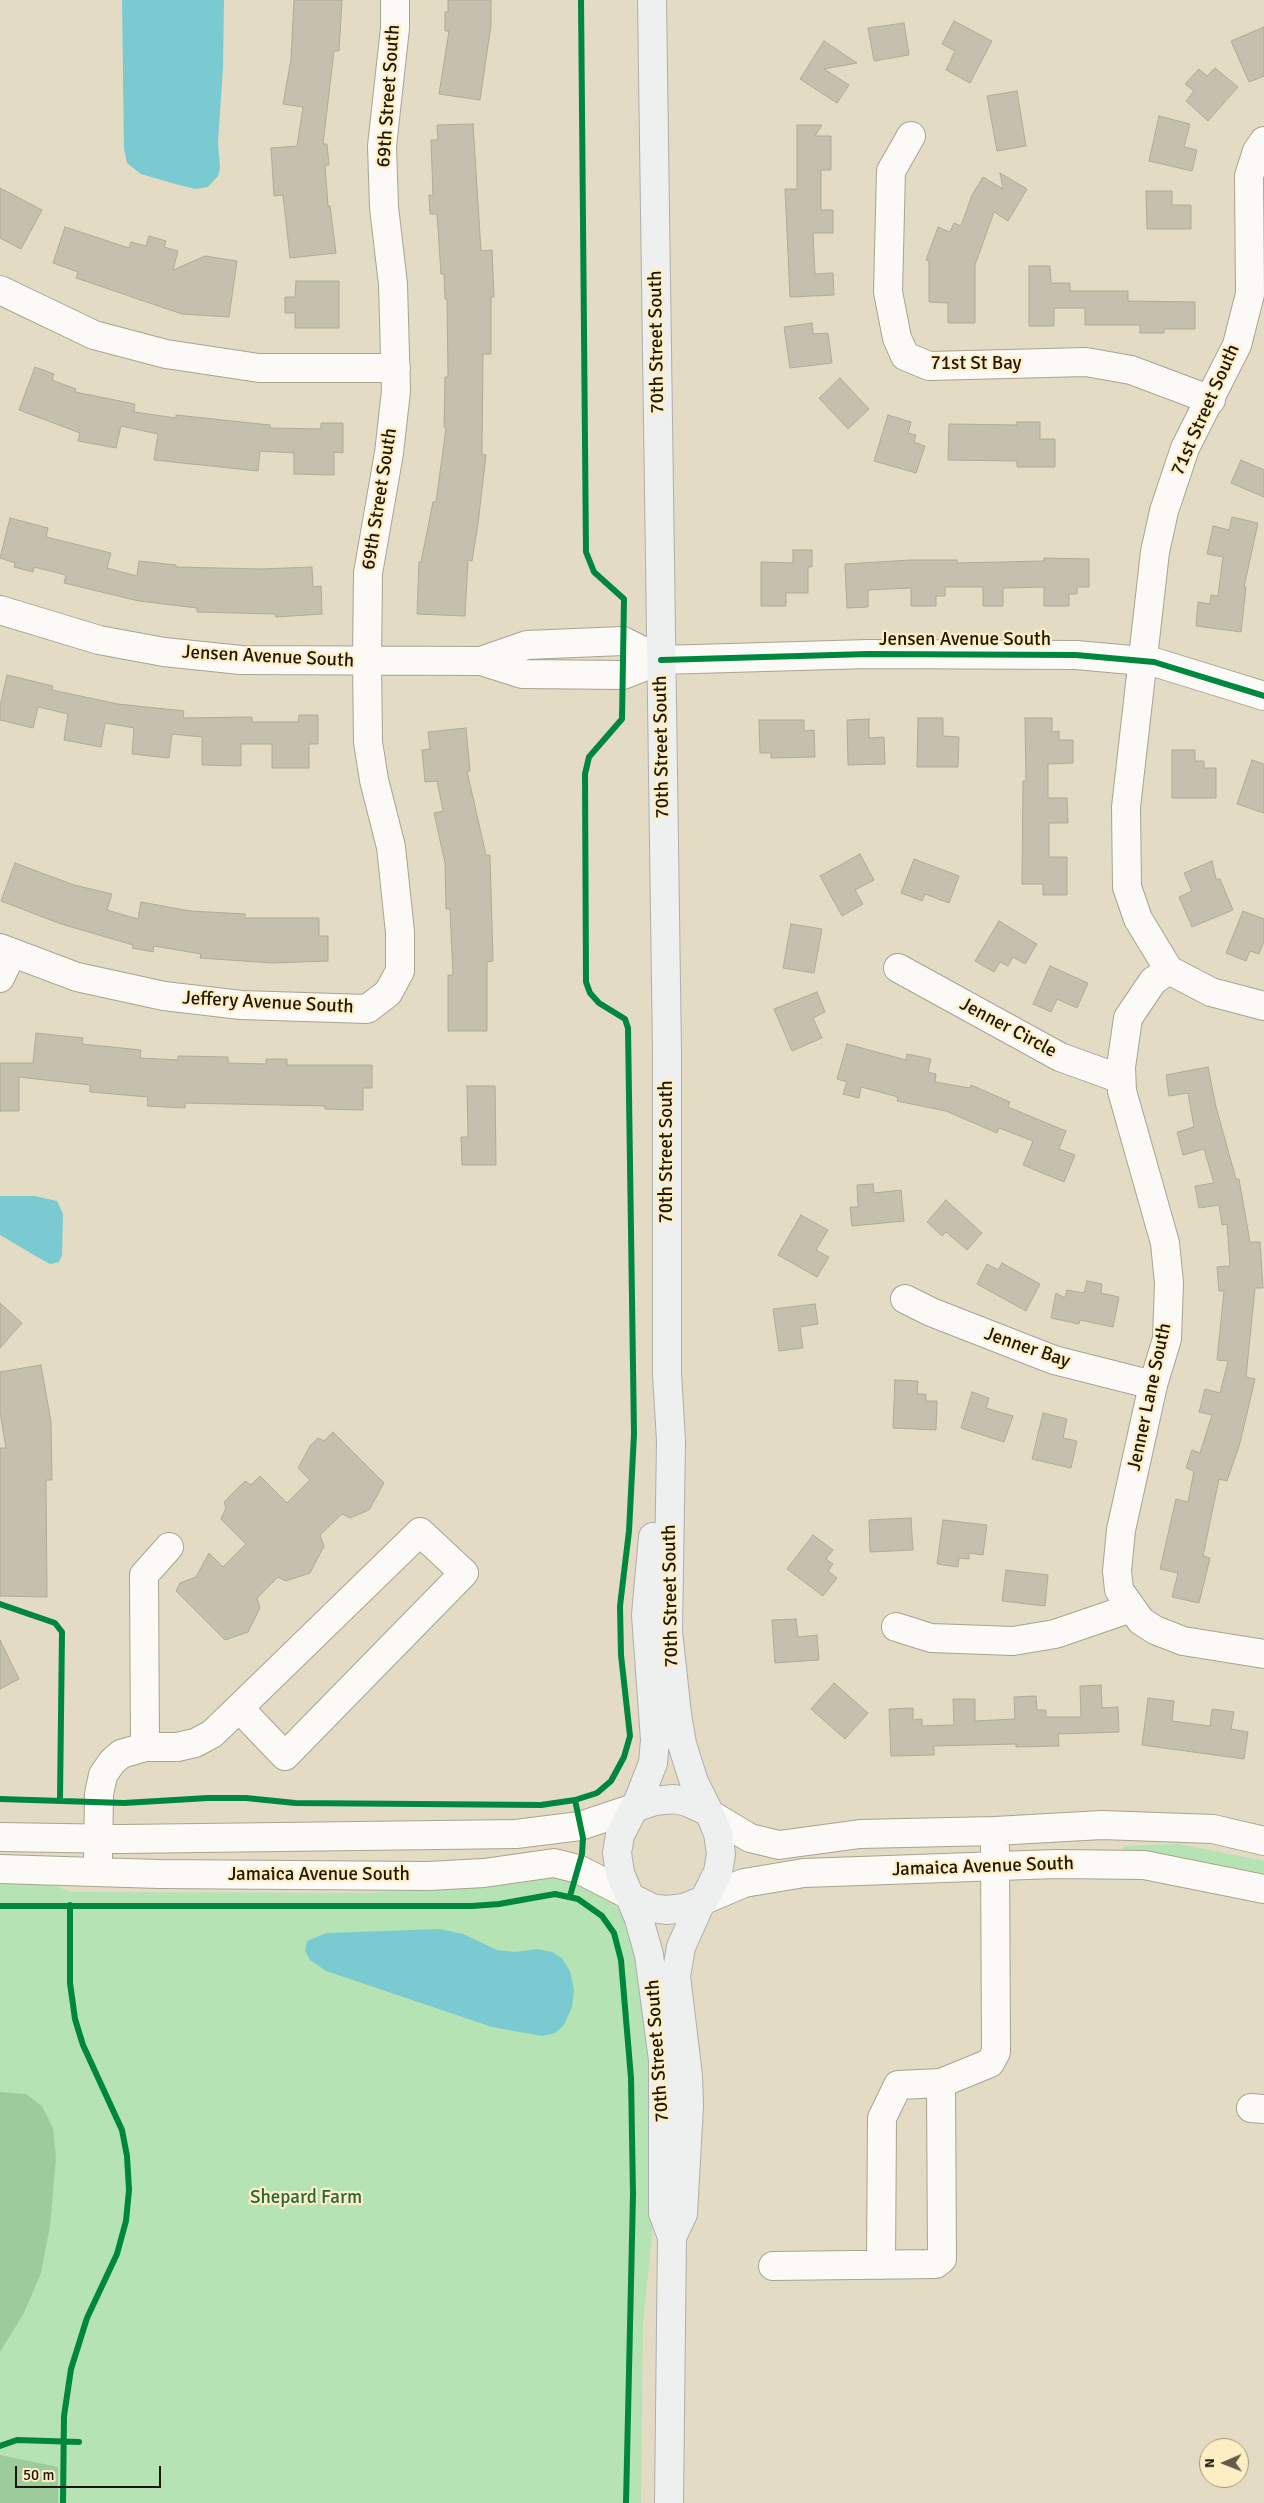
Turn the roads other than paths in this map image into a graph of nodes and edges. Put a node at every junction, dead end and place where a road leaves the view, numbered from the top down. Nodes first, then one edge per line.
1 (394, 0) edge
2 (652, 0) edge
3 (911, 136) dead end
4 (1264, 141) edge
5 (0, 290) edge
6 (396, 368) junction
7 (1211, 400) junction
8 (0, 610) edge
9 (661, 660) junction
10 (367, 662) junction
11 (1144, 662) junction
12 (1264, 696) edge
13 (6, 950) edge
14 (898, 968) dead end
15 (1169, 970) junction
16 (0, 978) edge
17 (388, 993) joint
18 (1264, 1006) edge
19 (1121, 1079) junction
20 (905, 1299) dead end
21 (667, 1374) junction
22 (1153, 1385) junction
23 (169, 1547) dead end
24 (1131, 1608) junction
25 (896, 1626) dead end
26 (1264, 1654) edge
27 (239, 1708) junction
28 (145, 1747) junction
29 (634, 1809) junction
30 (709, 1813) junction
31 (995, 1831) junction
32 (0, 1838) edge
33 (98, 1838) junction
34 (1264, 1841) edge
35 (996, 1866) junction
36 (0, 1869) edge
37 (99, 1871) junction
38 (1264, 1889) edge
39 (630, 1896) junction
40 (703, 1900) junction
41 (941, 2082) junction
42 (672, 2237) junction
43 (881, 2265) junction
44 (773, 2266) dead end
45 (669, 2503) edge

1 - 6 street, 69th Street South
2 - 9 main road, 70th Street South
3 - 7 street, 71st St Bay
4 - 7 street, 71st Street South
5 - 6 street
6 - 10 street, 69th Street South
7 - 11 street, 71st Street South
8 - 10 street, Jensen Avenue South
9 - 10 street, Jensen Avenue South
9 - 11 street, Jensen Avenue South
9 - 21 main road, 70th Street South
10 - 17 street, 69th Street South
11 - 12 street, Jensen Avenue South
11 - 15 street, 71st Street South
13 - 16 street
13 - 17 street, Jeffery Avenue South
14 - 19 street, Jenner Circle
15 - 18 street
15 - 19 street, Jenner Lane South
19 - 22 street, Jenner Lane South
20 - 22 street, Jenner Bay
21 - 29 main road, 70th Street South
21 - 30 main road, 70th Street South
22 - 24 street, Jenner Lane South
23 - 28 street
24 - 25 street
24 - 26 street, Jenner Lane South
27 - 27 street
27 - 28 street
28 - 33 street
29 - 30 main road
29 - 33 street, Jamaica Avenue South
29 - 39 main road
30 - 31 street, Jamaica Avenue South
30 - 40 main road
31 - 34 street, Jamaica Avenue South
31 - 35 street
32 - 33 street, Jamaica Avenue South
33 - 37 street
35 - 38 street, Jamaica Avenue South
35 - 40 street, Jamaica Avenue South
35 - 41 street
36 - 37 street, Jamaica Avenue South
37 - 39 street, Jamaica Avenue South
39 - 40 main road
39 - 42 main road, 70th Street South
40 - 42 main road, 70th Street South
41 - 43 street
41 - 43 street
42 - 45 main road, 70th Street South
43 - 44 street

